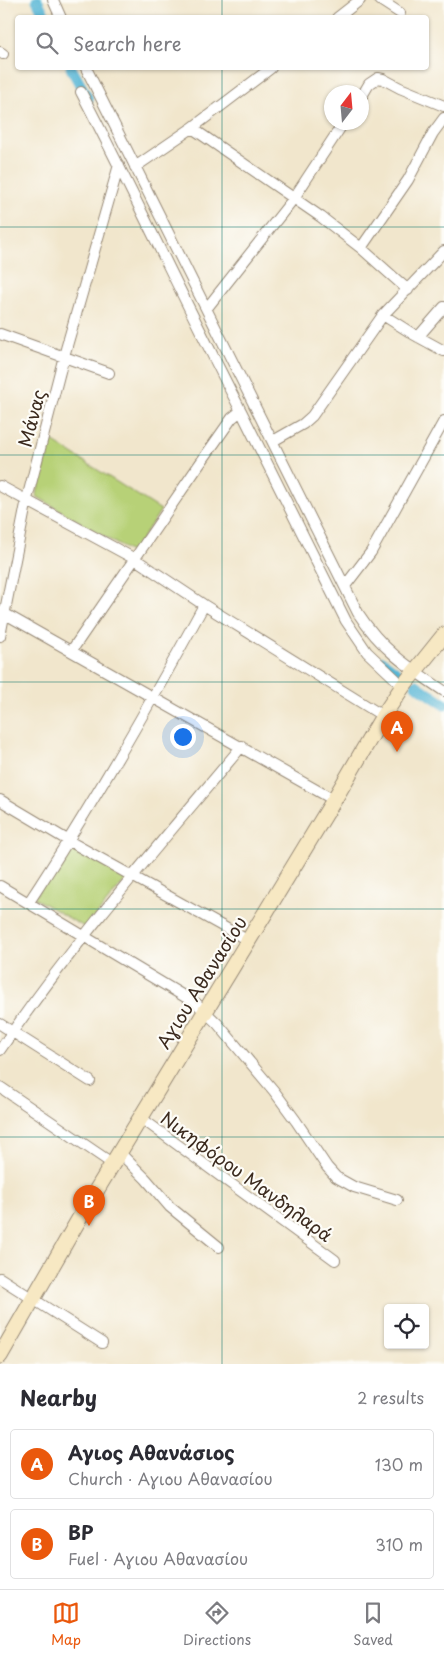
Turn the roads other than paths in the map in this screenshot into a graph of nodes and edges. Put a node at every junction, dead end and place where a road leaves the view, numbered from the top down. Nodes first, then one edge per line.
1 (53, 0) edge
2 (360, 0) edge
3 (380, 0) edge
4 (400, 13) dead end
5 (60, 15) edge
6 (341, 15) edge
7 (87, 70) edge
8 (269, 70) edge
9 (368, 85) edge
10 (81, 92) dead end
11 (444, 106) edge
12 (444, 118) edge
13 (192, 128) junction
14 (339, 130) edge
15 (119, 165) junction
16 (135, 167) junction
17 (294, 198) junction
18 (361, 248) junction
19 (444, 251) edge
20 (408, 290) junction
21 (444, 307) edge
22 (207, 308) junction
23 (383, 315) junction
24 (0, 334) edge
25 (418, 337) junction
26 (444, 351) edge
27 (64, 356) junction
28 (109, 373) dead end
29 (241, 411) junction
30 (444, 421) edge
31 (273, 441) junction
32 (0, 486) edge
33 (27, 499) junction
34 (135, 559) junction
35 (345, 586) junction
36 (204, 605) junction
37 (2, 612) edge
38 (444, 634) edge
39 (0, 636) edge
40 (72, 650) junction
41 (416, 672) junction
42 (403, 686) junction
43 (444, 691) edge
44 (153, 697) junction
45 (383, 716) junction
46 (242, 746) junction
47 (0, 800) edge
48 (334, 800) junction
49 (69, 841) junction
50 (133, 876) junction
51 (0, 886) edge
52 (29, 902) junction
53 (85, 936) junction
54 (249, 941) junction
55 (205, 1011) junction
56 (0, 1024) edge
57 (13, 1032) junction
58 (0, 1050) edge
59 (90, 1081) dead end
60 (0, 1087) edge
61 (141, 1118) junction
62 (116, 1158) junction
63 (397, 1200) dead end
64 (219, 1247) dead end
65 (335, 1260) dead end
66 (0, 1278) edge
67 (32, 1298) junction
68 (102, 1342) dead end
69 (0, 1356) edge

1 - 5 street
2 - 6 street
3 - 4 street
7 - 16 street
8 - 13 street
9 - 11 street
10 - 15 street
12 - 18 street
13 - 16 street
13 - 17 street
14 - 17 street
15 - 27 street, Μάνας
15 - 29 street
16 - 22 street
17 - 18 street
17 - 22 street
18 - 20 street
19 - 20 street
20 - 23 street
21 - 25 street
22 - 31 street
23 - 25 street
23 - 31 street
24 - 27 street
25 - 26 street
27 - 28 street
27 - 33 street, Μάνας
29 - 34 street
29 - 42 street
30 - 35 street
31 - 35 street
32 - 33 street
33 - 34 street
33 - 37 street, Μάνας
34 - 36 street
34 - 40 street
35 - 41 street
36 - 44 street
36 - 45 street
37 - 39 street, Μάνας
37 - 40 street
38 - 41 main road, Αγιου Αθανασίου
40 - 44 street
41 - 42 main road, Αγιου Αθανασίου
41 - 43 street
42 - 45 main road, Αγιου Αθανασίου
44 - 46 street
44 - 49 street
45 - 48 main road, Αγιου Αθανασίου
46 - 48 street
46 - 50 street
47 - 49 street
48 - 54 main road, Αγιου Αθανασίου
49 - 50 street
49 - 52 street
50 - 53 street
50 - 54 street
51 - 52 street
52 - 53 street
53 - 55 street
53 - 57 street
54 - 55 main road, Αγιου Αθανασίου
55 - 61 main road, Αγιου Αθανασίου
55 - 63 street
56 - 57 street
57 - 58 street
57 - 59 street
60 - 62 street
61 - 62 main road, Αγιου Αθανασίου
61 - 65 street, Νικηφόρου Μανδηλαρά
62 - 64 street
62 - 67 main road, Αγιου Αθανασίου
66 - 67 street
67 - 68 street
67 - 69 main road, Αγιου Αθανασίου

